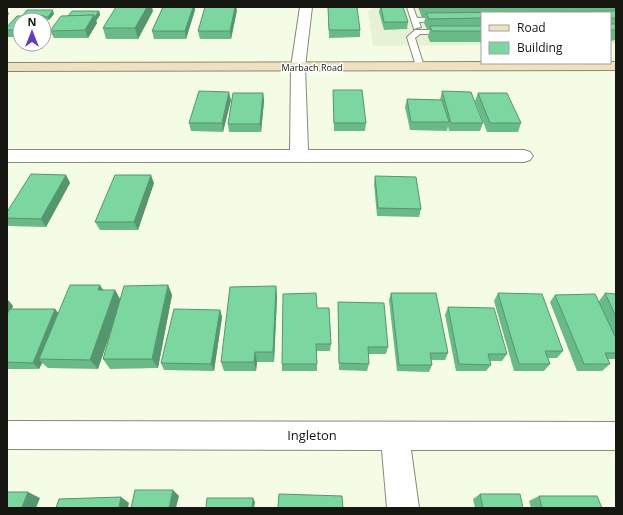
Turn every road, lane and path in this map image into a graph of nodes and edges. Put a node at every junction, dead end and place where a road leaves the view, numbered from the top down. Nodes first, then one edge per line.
1 (306, 7) edge
2 (410, 7) edge
3 (452, 19) edge
4 (414, 20) junction
5 (418, 32) junction
6 (450, 32) edge
7 (420, 66) junction
8 (616, 66) edge
9 (7, 67) edge
10 (298, 67) junction
11 (7, 156) edge
12 (299, 156) junction
13 (524, 156) dead end
14 (7, 435) edge
15 (395, 435) junction
16 (616, 436) edge
17 (403, 508) edge

1 - 10 street
2 - 4 lane
3 - 4 lane
4 - 5 lane
5 - 6 lane
5 - 7 lane
7 - 8 main road, Marbach Road
7 - 10 main road, Marbach Road
9 - 10 main road, Marbach Road
10 - 12 street
11 - 12 street
12 - 13 street
14 - 15 street, Ingleton
15 - 16 street, Ingleton
15 - 17 street

